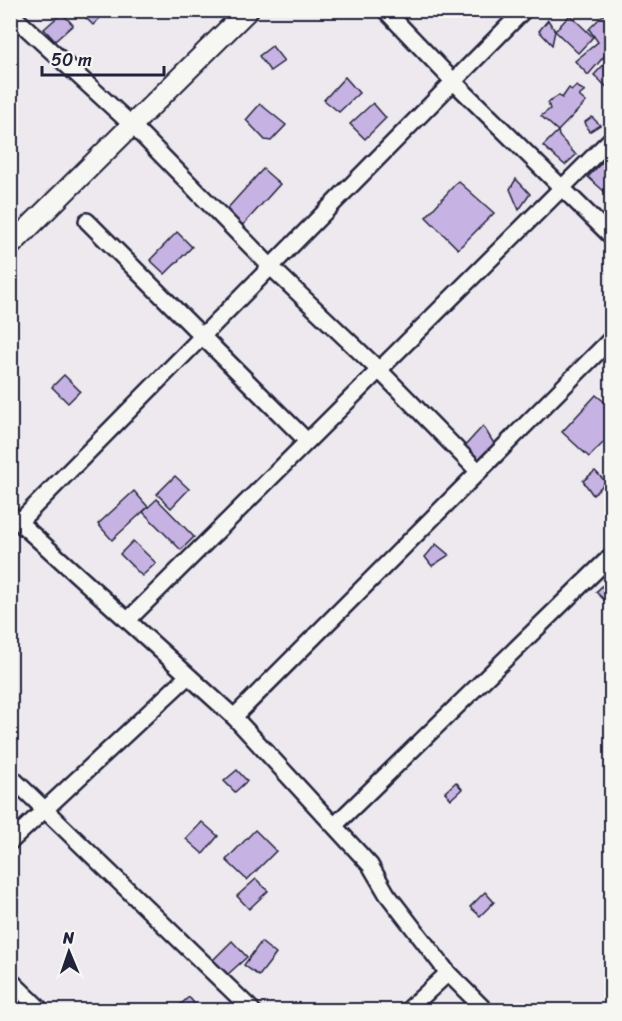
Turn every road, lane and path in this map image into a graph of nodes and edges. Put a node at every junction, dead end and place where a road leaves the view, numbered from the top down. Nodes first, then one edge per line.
1 (248, 10) edge
2 (385, 10) edge
3 (524, 10) edge
4 (10, 13) edge
5 (454, 82) junction
6 (133, 126) junction
7 (612, 138) edge
8 (562, 186) junction
9 (87, 221) dead end
10 (612, 237) edge
11 (10, 246) edge
12 (271, 267) junction
13 (202, 337) junction
14 (612, 338) edge
15 (379, 370) junction
16 (308, 441) junction
17 (479, 472) junction
18 (15, 518) edge
19 (612, 555) edge
20 (128, 620) junction
21 (188, 676) junction
22 (234, 717) junction
23 (10, 776) edge
24 (44, 809) junction
25 (335, 825) junction
26 (10, 842) edge
27 (448, 973) junction
28 (10, 980) edge
29 (41, 1011) edge
30 (252, 1011) edge
31 (408, 1011) edge
32 (485, 1011) edge

1 - 6 street
2 - 5 street
3 - 5 street
4 - 6 street
5 - 8 street
5 - 12 street
6 - 11 street
6 - 12 street
7 - 8 street
8 - 10 street
8 - 15 street
9 - 13 street
12 - 13 street
12 - 15 street
13 - 16 street
13 - 18 street
14 - 17 street
15 - 16 street
15 - 17 street
16 - 20 street
17 - 22 street
18 - 20 street
19 - 25 street
20 - 21 street
21 - 22 street
21 - 24 street
22 - 25 street
23 - 24 street
24 - 26 street
24 - 30 street
25 - 27 street
27 - 31 street
27 - 32 street
28 - 29 street

